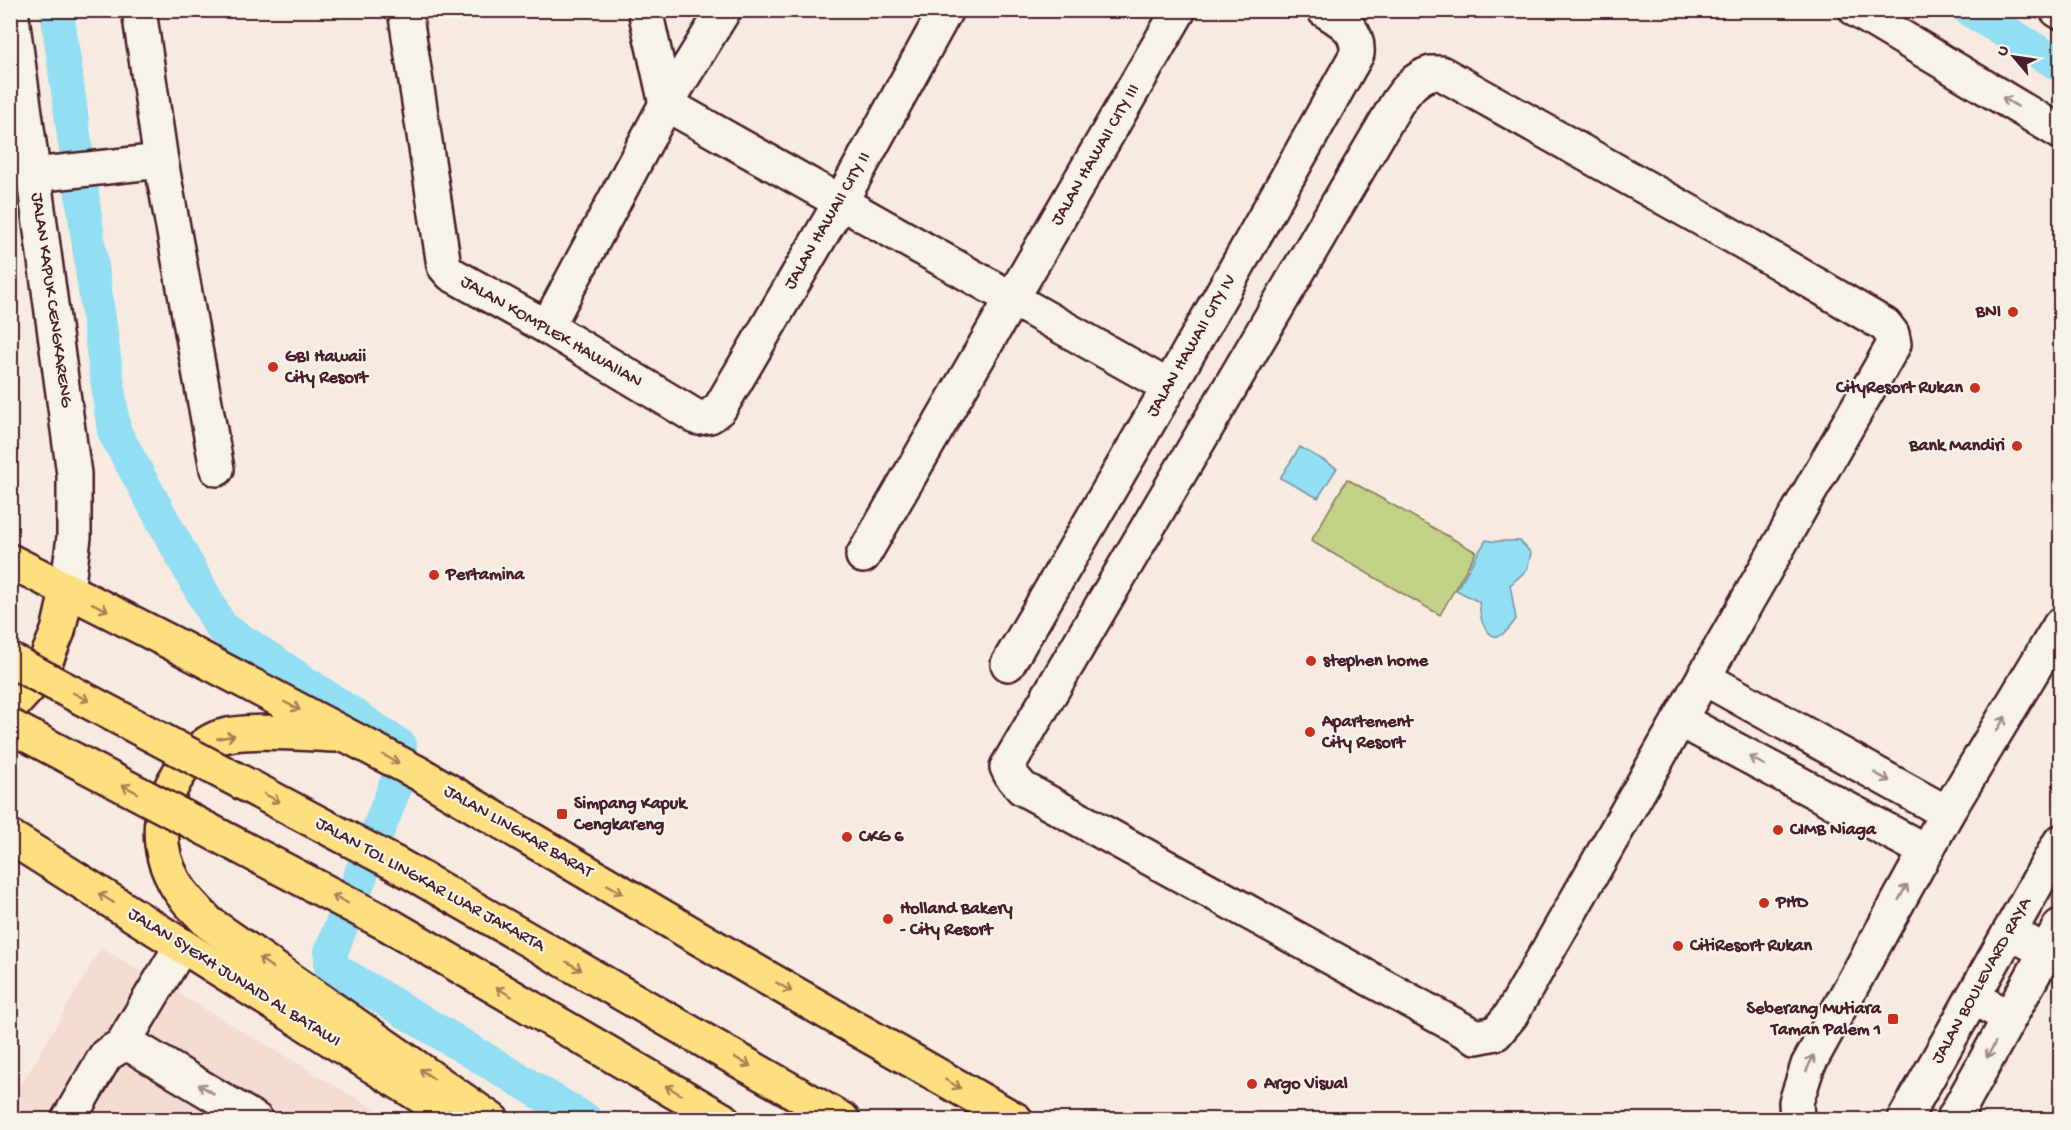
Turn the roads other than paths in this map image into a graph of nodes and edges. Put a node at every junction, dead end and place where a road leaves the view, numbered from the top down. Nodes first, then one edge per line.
1 (11, 10) edge
2 (139, 10) edge
3 (405, 10) edge
4 (645, 10) edge
5 (724, 10) edge
6 (946, 10) edge
7 (1179, 10) edge
8 (1856, 10) edge
9 (1336, 18) edge
10 (666, 104) junction
11 (2061, 132) edge
12 (161, 161) junction
13 (44, 174) junction
14 (840, 203) junction
15 (1014, 300) junction
16 (547, 327) junction
17 (1169, 387) junction
18 (698, 418) joint
19 (217, 469) dead end
20 (864, 556) dead end
21 (10, 561) edge
22 (67, 591) junction
23 (2061, 625) edge
24 (10, 660) edge
25 (1008, 664) dead end
26 (1704, 678) junction
27 (10, 708) edge
28 (1680, 720) junction
29 (10, 726) edge
30 (353, 739) junction
31 (1947, 813) junction
32 (10, 837) edge
33 (2061, 842) edge
34 (1926, 851) junction
35 (2010, 932) junction
36 (2053, 939) edge
37 (182, 945) junction
38 (1973, 997) junction
39 (2009, 1018) junction
40 (122, 1045) junction
41 (68, 1119) edge
42 (256, 1119) edge
43 (457, 1119) edge
44 (492, 1119) edge
45 (723, 1119) edge
46 (843, 1119) edge
47 (1016, 1119) edge
48 (1797, 1119) edge
49 (1904, 1119) edge
50 (1953, 1119) edge

1 - 13 street, JALAN KAPUK CENGKARENG
2 - 12 street
3 - 16 street, JALAN KOMPLEK HAWAIIAN
4 - 10 street
5 - 10 street
6 - 14 street, JALAN HAWAII CITY II
7 - 15 street, JALAN HAWAII CITY III
11 -> 8 street
9 - 17 street, JALAN HAWAII CITY IV
10 - 14 street
10 - 16 street
12 - 13 street
12 - 19 street
13 - 22 street, JALAN KAPUK CENGKARENG
14 - 15 street
14 - 18 street, JALAN HAWAII CITY II
15 - 17 street
15 - 20 street, JALAN HAWAII CITY III
16 - 18 street, JALAN KOMPLEK HAWAIIAN
17 - 25 street, JALAN HAWAII CITY IV
21 - 22 main road, JALAN LINGKAR BARAT
22 - 27 main road
22 -> 30 main road, JALAN LINGKAR BARAT
31 -> 23 street
24 -> 46 main road, JALAN TOL LINGKAR LUAR JAKARTA, bridge
26 - 28 street
26 - 28 street
26 -> 31 street
34 -> 28 street
45 -> 29 main road, bridge
44 -> 30 main road
30 -> 47 main road, JALAN LINGKAR BARAT
31 - 34 street
37 -> 32 main road, JALAN SYEKH JUNAID AL BATAWI
33 - 35 street, JALAN BOULEVARD RAYA
48 -> 34 street
35 - 36 street
35 - 38 street, JALAN BOULEVARD RAYA
36 - 39 street
37 - 40 street
37 - 43 main road, JALAN SYEKH JUNAID AL BATAWI
38 - 39 street
38 - 49 street, JALAN BOULEVARD RAYA
39 -> 50 street
40 - 41 street
42 -> 40 street

